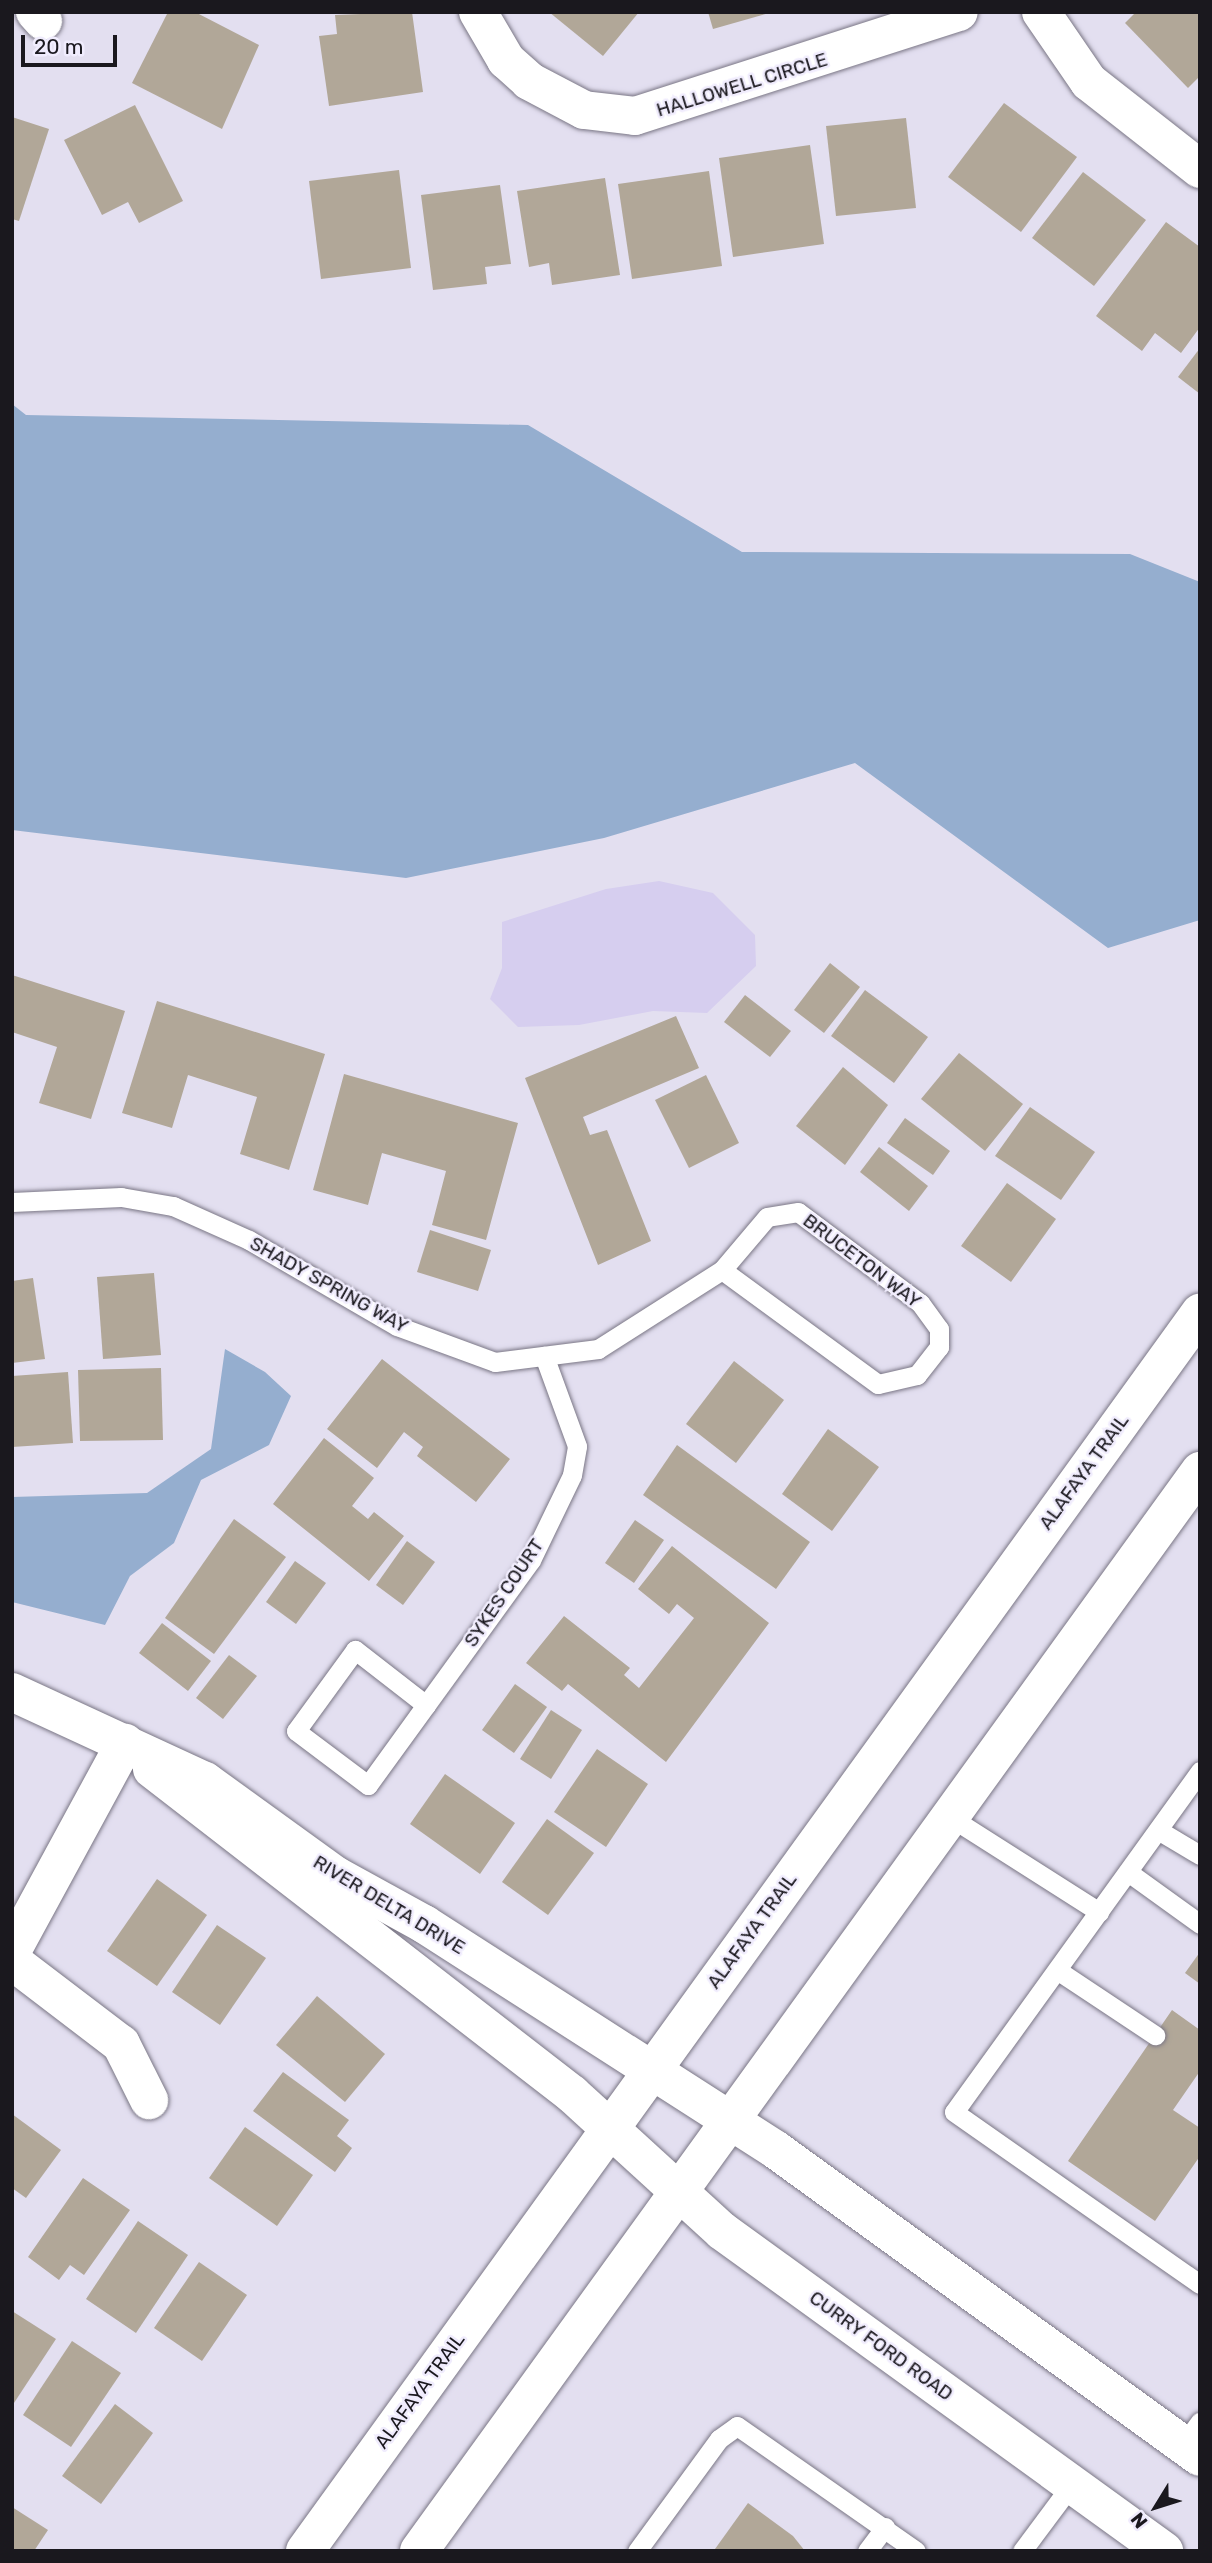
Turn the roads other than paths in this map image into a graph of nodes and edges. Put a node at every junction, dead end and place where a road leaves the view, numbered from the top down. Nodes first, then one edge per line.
1 (478, 12) edge
2 (959, 12) edge
3 (1041, 12) edge
4 (1200, 169) edge
5 (12, 1202) edge
6 (716, 1273) junction
7 (1200, 1312) edge
8 (544, 1356) junction
9 (1200, 1471) edge
10 (12, 1692) edge
11 (426, 1705) junction
12 (125, 1743) junction
13 (1200, 1771) edge
14 (950, 1817) junction
15 (1158, 1830) junction
16 (1200, 1855) edge
17 (1128, 1872) junction
18 (1099, 1912) junction
19 (1200, 1924) edge
20 (12, 1951) edge
21 (12, 1961) edge
22 (1057, 1970) junction
23 (1155, 2035) dead end
24 (651, 2070) junction
25 (149, 2099) dead end
26 (732, 2121) junction
27 (609, 2128) junction
28 (679, 2192) junction
29 (1200, 2284) edge
30 (1194, 2442) edge
31 (1072, 2484) junction
32 (885, 2527) junction
33 (305, 2551) edge
34 (419, 2551) edge
35 (637, 2551) edge
36 (867, 2551) edge
37 (916, 2551) edge
38 (1023, 2551) edge
39 (1164, 2551) edge

1 - 2 street, HALLOWELL CIRCLE
3 - 4 street
5 - 8 lane, SHADY SPRING WAY
6 - 6 lane, BRUCETON WAY
6 - 8 lane, SHADY SPRING WAY
7 - 24 street, ALAFAYA TRAIL
8 - 11 lane, SYKES COURT
9 - 14 street
10 - 12 street, RIVER DELTA DRIVE
11 - 11 lane, SYKES COURT
12 - 20 street
12 - 24 street, RIVER DELTA DRIVE
12 - 27 street, RIVER DELTA DRIVE
13 - 15 lane
14 - 18 lane
14 - 26 street
15 - 16 lane
15 - 17 lane
17 - 18 lane
17 - 19 lane
18 - 22 lane
21 - 25 street
22 - 23 lane
22 - 29 lane
24 - 26 street
24 - 27 street, ALAFAYA TRAIL
26 - 28 street
26 - 30 street
27 - 28 street, CURRY FORD ROAD
27 - 33 street, ALAFAYA TRAIL
28 - 31 street, CURRY FORD ROAD
28 - 34 street
31 - 38 lane
31 - 39 street, CURRY FORD ROAD
32 - 35 lane
32 - 36 lane
32 - 37 lane

